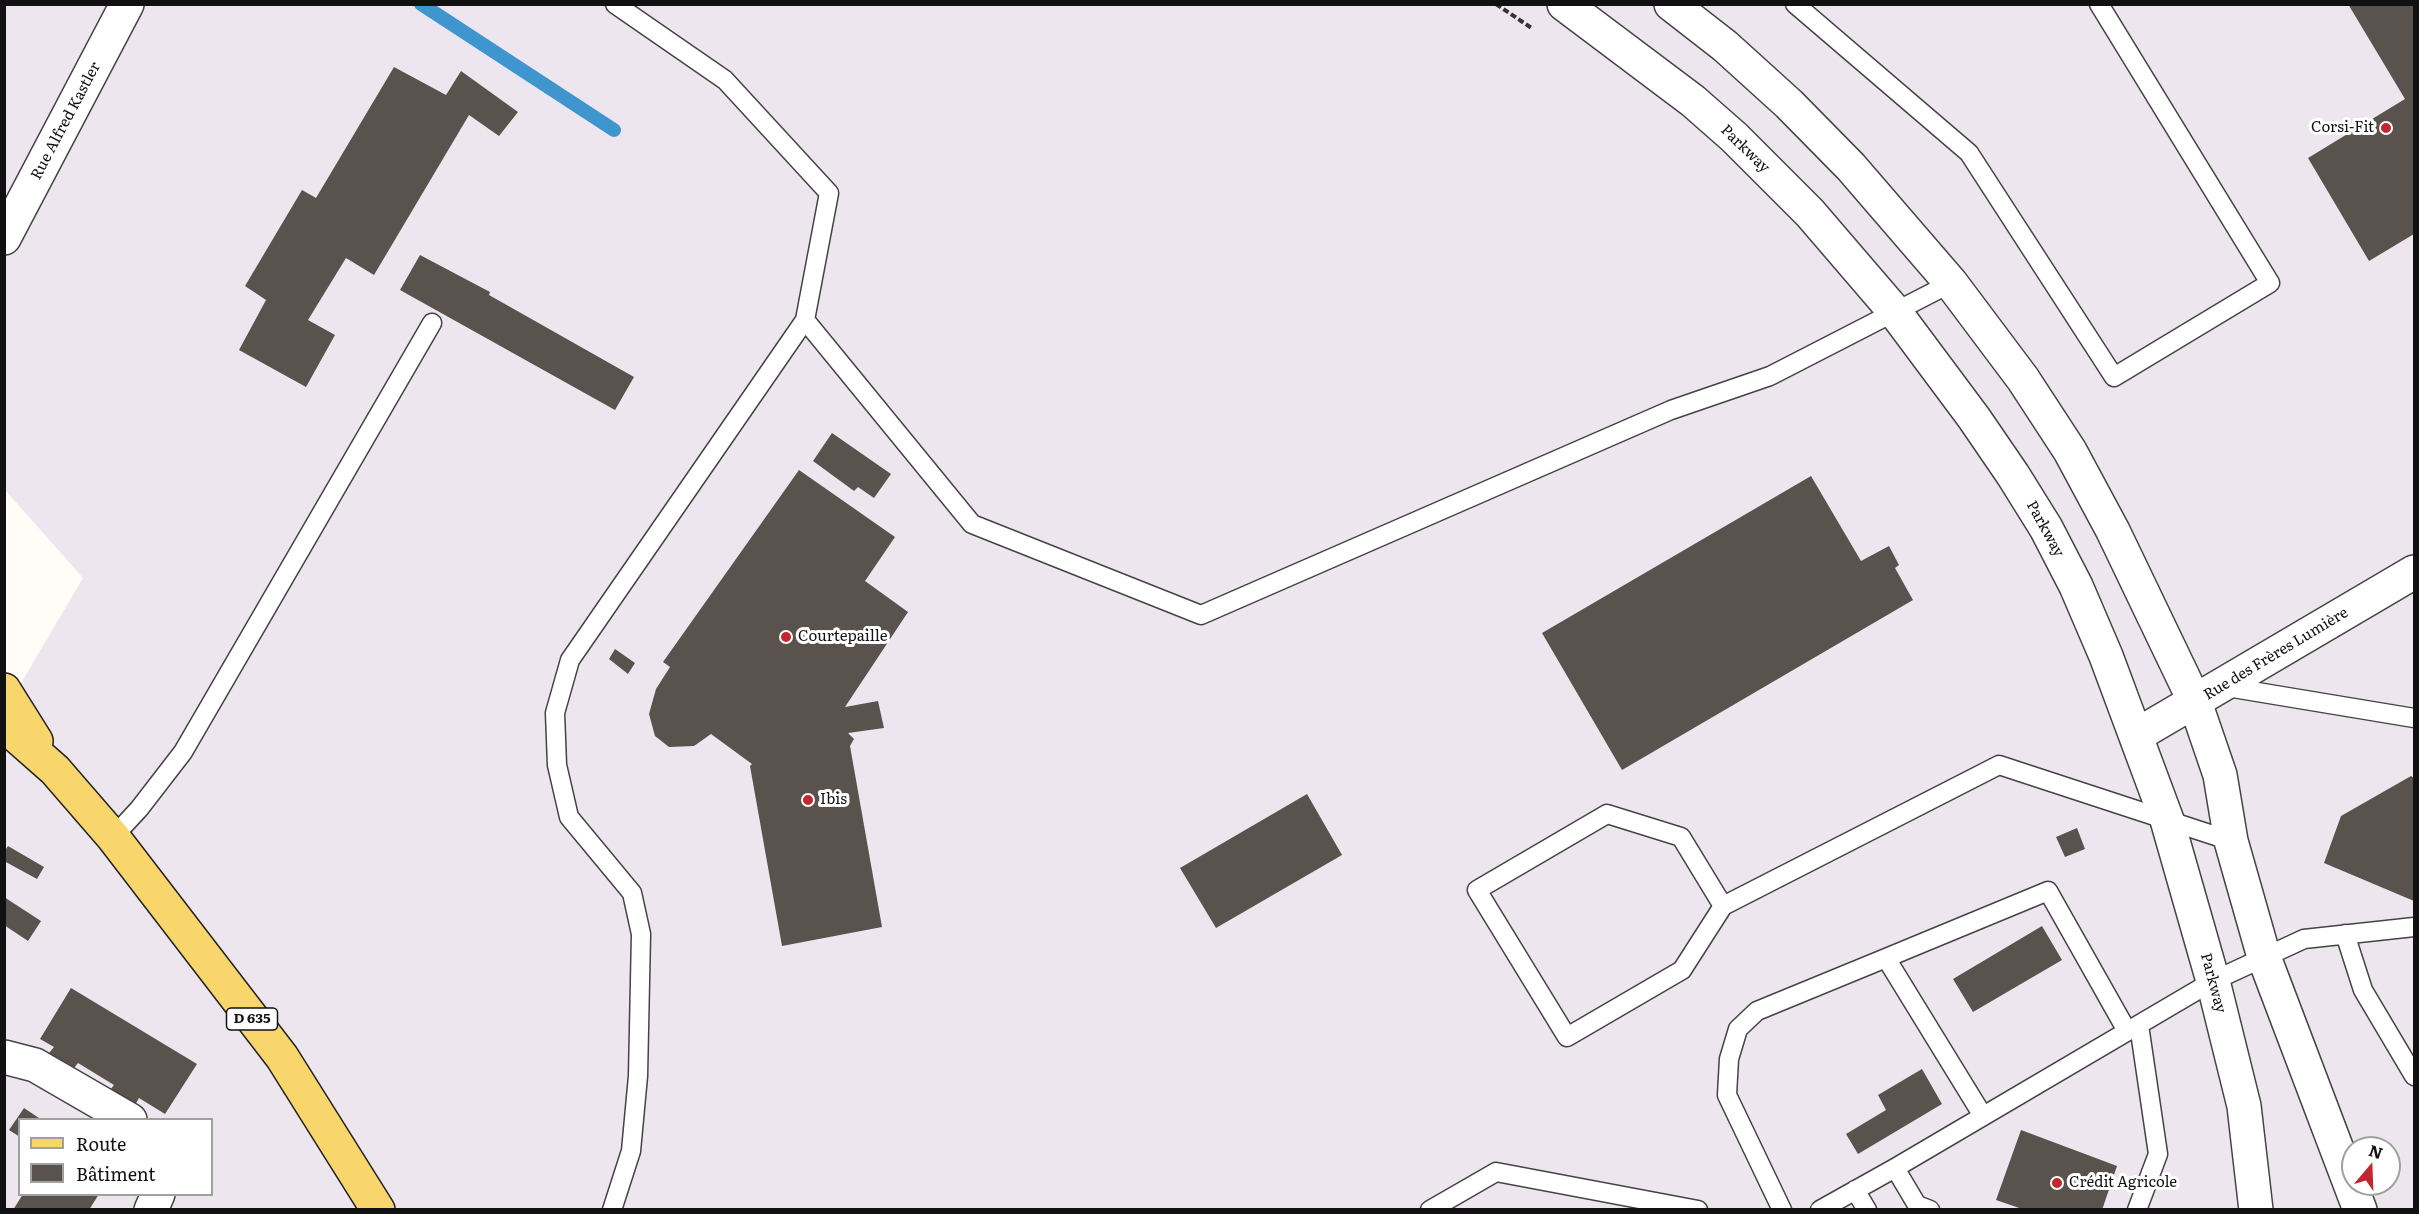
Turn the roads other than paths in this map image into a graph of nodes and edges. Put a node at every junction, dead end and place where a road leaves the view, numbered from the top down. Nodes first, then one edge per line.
1 (127, 4) edge
2 (615, 4) edge
3 (1564, 4) edge
4 (1671, 4) edge
5 (1795, 4) edge
6 (2099, 4) edge
7 (4, 238) edge
8 (1951, 283) junction
9 (1895, 312) junction
10 (805, 320) junction
11 (432, 323) dead end
12 (2415, 572) edge
13 (4, 690) edge
14 (2208, 694) junction
15 (2415, 718) edge
16 (4, 725) edge
17 (2137, 735) junction
18 (55, 770) junction
19 (2167, 820) junction
20 (113, 837) junction
21 (2231, 841) junction
22 (1723, 906) junction
23 (2415, 927) edge
24 (2345, 934) junction
25 (2264, 957) junction
26 (1886, 958) junction
27 (2213, 981) junction
28 (2133, 1028) junction
29 (4, 1057) edge
30 (2415, 1076) edge
31 (1983, 1116) junction
32 (128, 1118) edge
33 (1895, 1168) junction
34 (1855, 1190) junction
35 (378, 1209) edge
36 (612, 1209) edge
37 (1430, 1209) edge
38 (1698, 1209) edge
39 (1782, 1209) edge
40 (1820, 1209) edge
41 (1867, 1209) edge
42 (1929, 1209) edge
43 (2137, 1209) edge
44 (2256, 1209) edge
45 (2360, 1209) edge

1 - 7 street, Rue Alfred Kastler
2 - 10 lane
3 - 9 street, Parkway
4 - 8 street
5 - 6 lane
8 - 9 lane
8 - 14 street
9 - 10 lane
9 - 17 street, Parkway
10 - 36 lane
11 - 20 lane
12 - 14 street, Rue des Frères Lumière
13 - 18 main road, D 635
14 - 15 lane
14 - 17 street, Rue des Frères Lumière
14 - 21 street
16 - 18 main road, D 635
17 - 19 street, Parkway
18 - 20 main road, D 635
19 - 21 lane
19 - 22 lane
19 - 27 street, Parkway
20 - 35 main road, D 635
21 - 25 street
22 - 22 lane
23 - 24 lane
24 - 25 lane
24 - 30 lane
25 - 27 lane
25 - 45 street
26 - 28 lane
26 - 31 lane
26 - 39 lane
27 - 28 lane
27 - 44 street, Parkway
28 - 31 lane
28 - 43 lane
29 - 32 street
31 - 33 lane
33 - 34 lane
33 - 42 lane
34 - 40 lane
34 - 41 lane
37 - 38 lane

